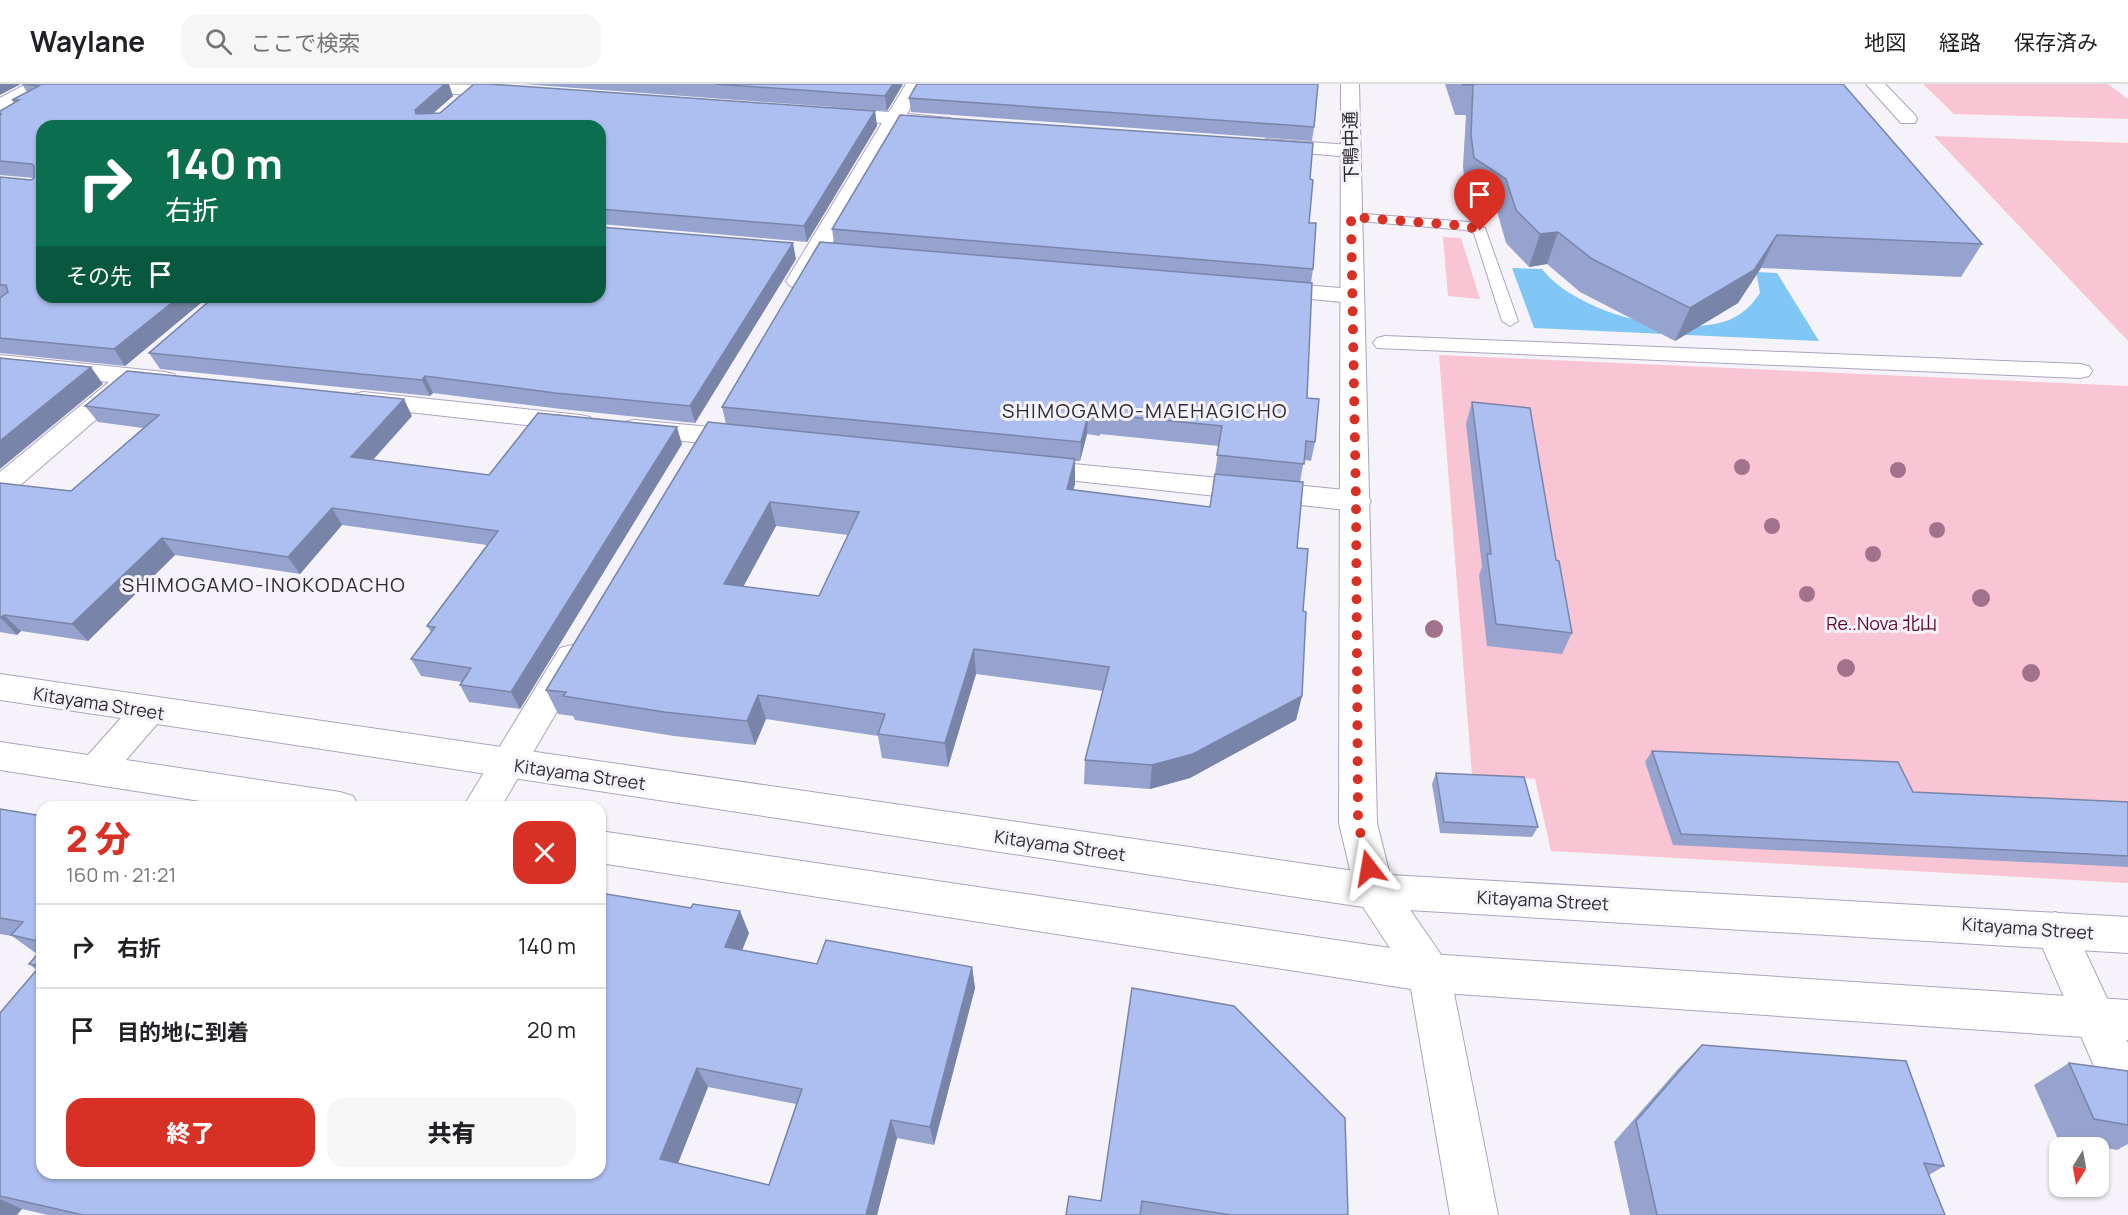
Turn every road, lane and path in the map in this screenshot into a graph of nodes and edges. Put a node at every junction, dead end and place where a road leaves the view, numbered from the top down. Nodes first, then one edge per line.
1 (40, 84) edge
2 (397, 84) edge
3 (915, 84) edge
4 (1350, 84) edge
5 (1875, 84) edge
6 (478, 87) edge
7 (534, 94) edge
8 (458, 104) edge
9 (0, 106) edge
10 (813, 113) edge
11 (895, 119) junction
12 (1908, 119) dead end
13 (966, 124) edge
14 (1248, 144) edge
15 (1351, 151) junction
16 (1351, 217) junction
17 (1251, 288) edge
18 (1352, 296) junction
19 (785, 302) edge
20 (1510, 321) dead end
21 (1385, 343) dead end
22 (157, 355) edge
23 (0, 363) edge
24 (2080, 371) dead end
25 (131, 377) junction
26 (190, 383) edge
27 (342, 398) edge
28 (764, 441) edge
29 (1012, 466) edge
30 (0, 486) edge
31 (1356, 501) junction
32 (588, 630) edge
33 (0, 687) edge
34 (148, 711) junction
35 (0, 756) edge
36 (508, 764) junction
37 (96, 770) junction
38 (300, 801) edge
39 (486, 801) edge
40 (606, 848) edge
41 (1375, 891) junction
42 (2055, 930) junction
43 (2128, 934) edge
44 (1429, 973) junction
45 (2112, 1019) edge
46 (2128, 1092) edge
47 (1474, 1215) edge

1 - 9 street
2 - 6 street
3 - 11 street
4 - 15 street, 下鴨中通
5 - 12 street
6 - 7 street
6 - 8 street
10 - 11 street
11 - 13 street
11 - 19 street
14 - 15 street
15 - 16 street, 下鴨中通
16 - 18 street, 下鴨中通
16 - 20 lane
17 - 18 street
18 - 31 street, 下鴨中通
21 - 24 street
22 - 25 street
23 - 25 street
25 - 26 street
25 - 30 street
27 - 28 street
29 - 31 street
31 - 41 street, 下鴨中通
32 - 36 street
33 - 34 street, Kitayama Street
34 - 36 street, Kitayama Street
34 - 37 street
35 - 37 street
36 - 39 street
36 - 41 street, Kitayama Street
37 - 38 street
40 - 44 street
41 - 42 street, Kitayama Street
41 - 44 street, 下鴨中通
42 - 43 street, Kitayama Street
42 - 45 street
44 - 45 street
44 - 47 street
45 - 46 street

